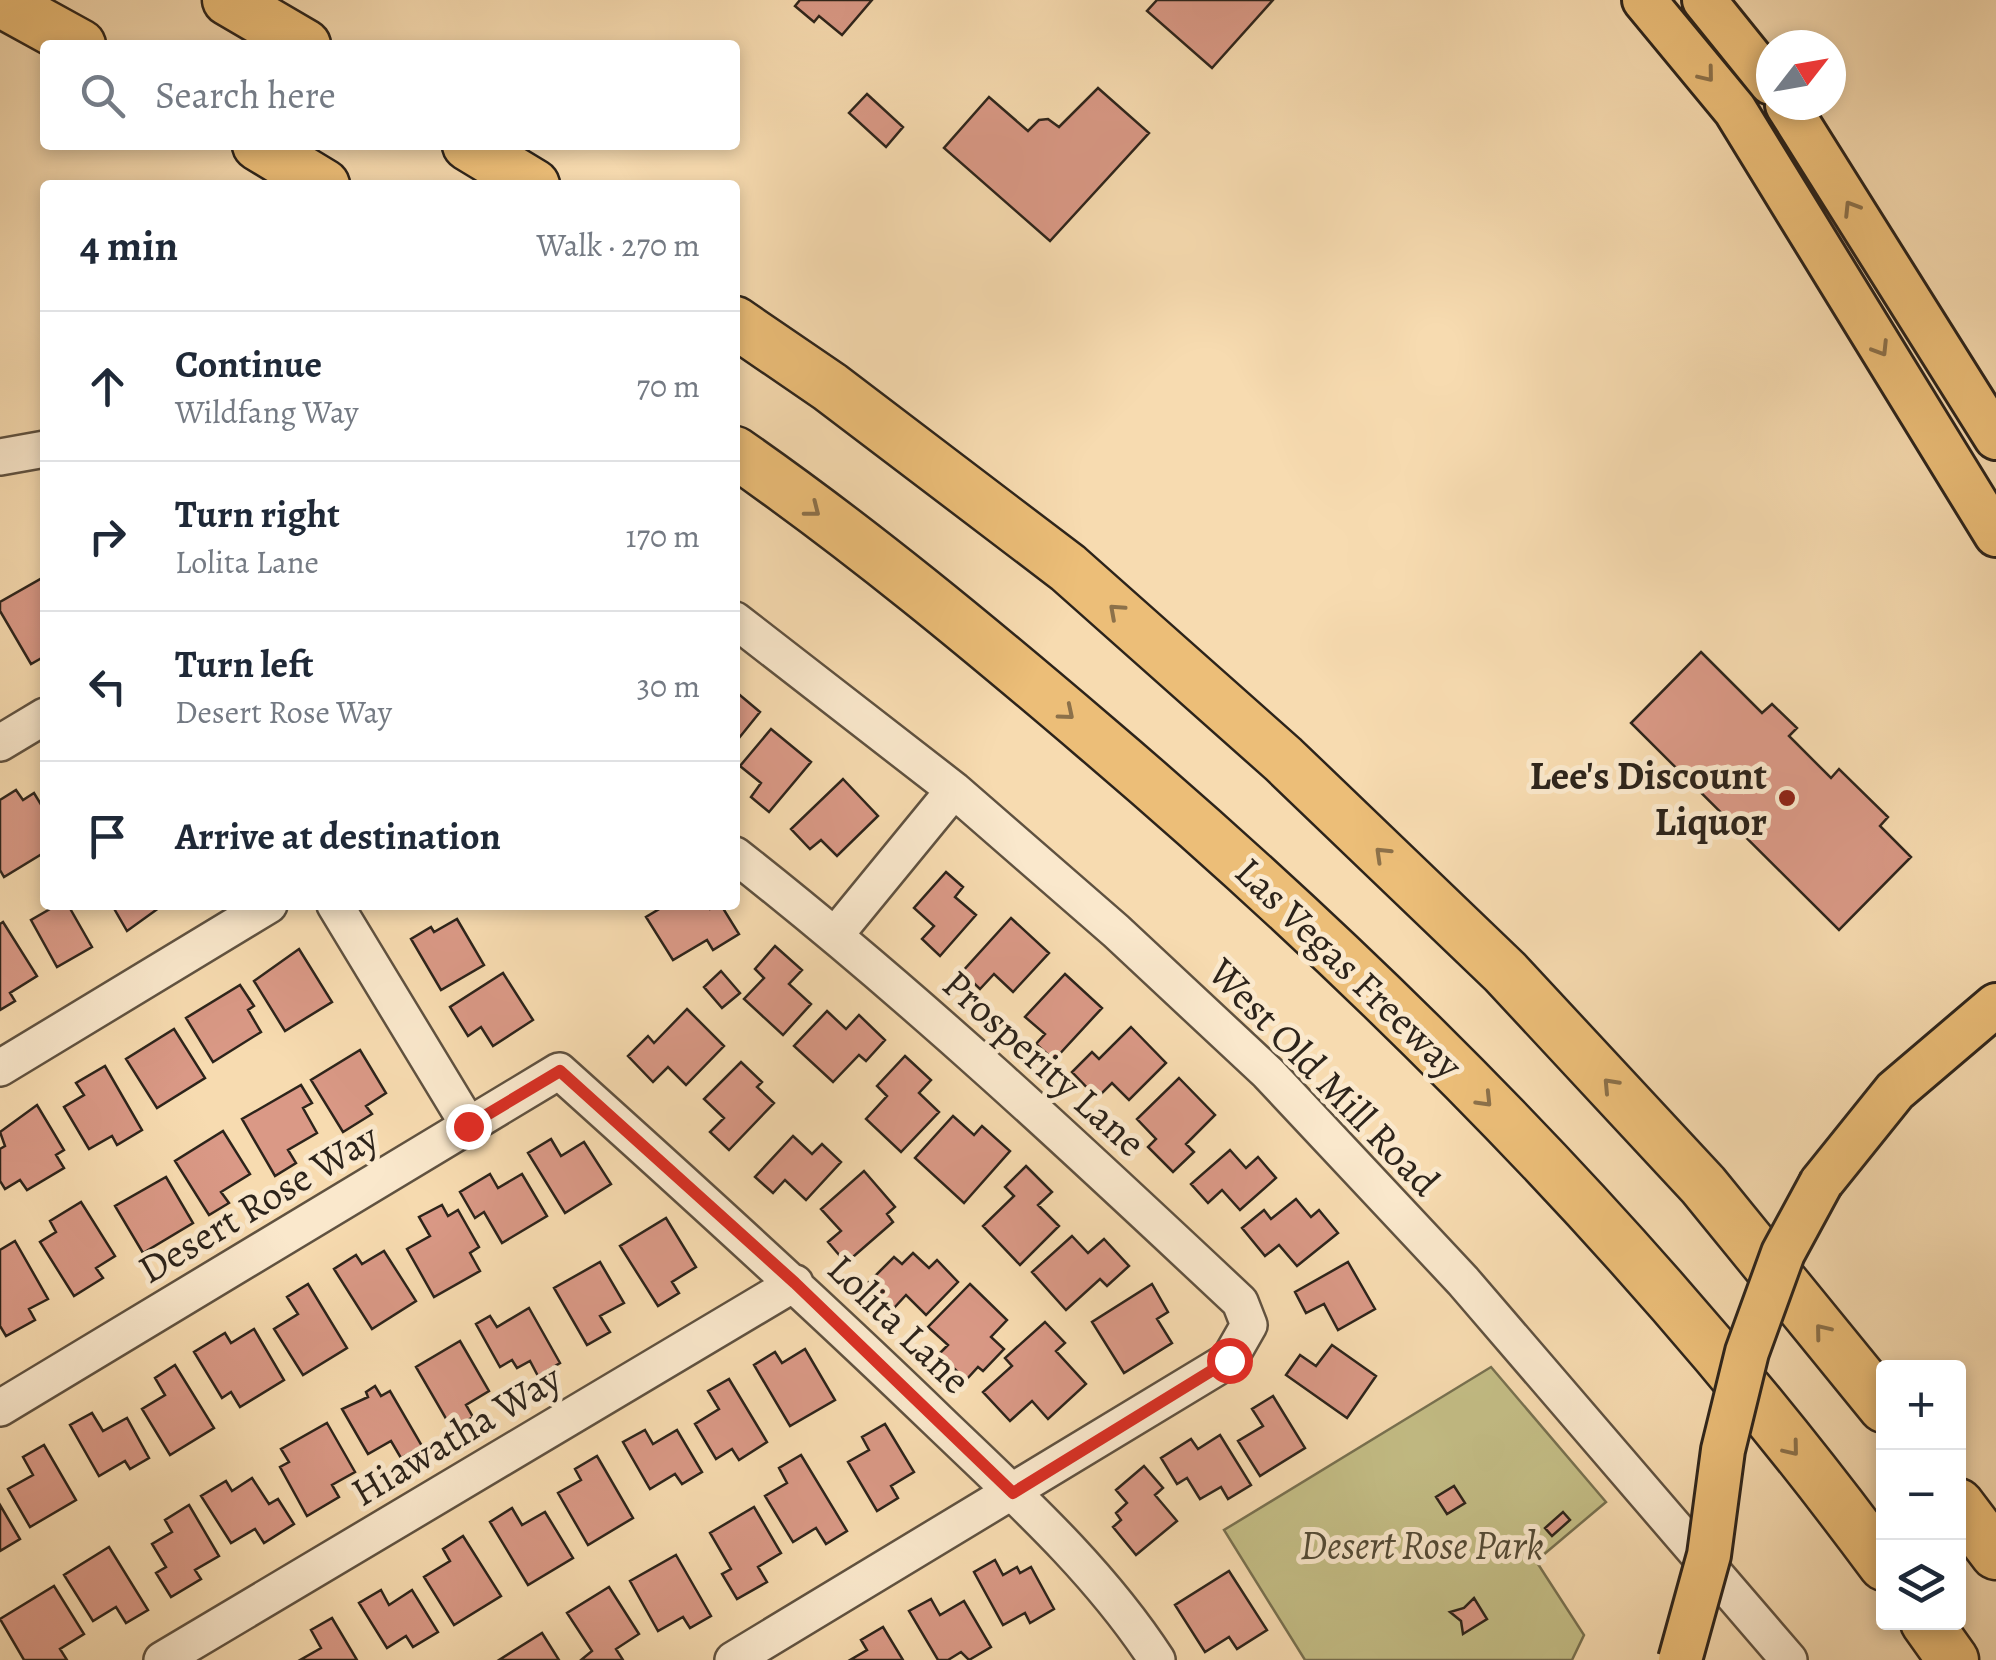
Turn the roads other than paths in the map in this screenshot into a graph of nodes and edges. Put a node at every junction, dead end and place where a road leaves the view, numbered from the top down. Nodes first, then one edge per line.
1 (228, 0) edge
2 (1644, 0) edge
3 (1704, 0) edge
4 (0, 1) edge
5 (71, 40) edge
6 (296, 40) edge
7 (1756, 64) edge
8 (1796, 120) edge
9 (266, 150) edge
10 (476, 150) edge
11 (316, 180) edge
12 (526, 180) edge
13 (740, 325) edge
14 (1996, 438) edge
15 (40, 450) edge
16 (740, 456) edge
17 (0, 457) edge
18 (1996, 535) edge
19 (740, 624) edge
20 (40, 719) edge
21 (0, 743) edge
22 (954, 790) junction
23 (740, 859) edge
24 (261, 910) edge
25 (338, 910) edge
26 (836, 934) junction
27 (1996, 1005) edge
28 (0, 1068) edge
29 (560, 1071) joint
30 (468, 1126) junction
31 (795, 1283) junction
32 (1876, 1396) edge
33 (0, 1408) edge
34 (1013, 1493) junction
35 (1966, 1515) edge
36 (1876, 1554) edge
37 (1996, 1554) edge
38 (1932, 1630) edge
39 (162, 1660) edge
40 (733, 1660) edge
41 (1157, 1660) edge
42 (1680, 1660) edge
43 (1788, 1660) edge
44 (1954, 1660) edge

1 - 6 highway
2 -> 18 main road
3 - 7 main road
4 - 5 highway
14 -> 8 main road
9 - 11 highway
10 - 12 highway
32 -> 13 highway
15 - 17 street
16 -> 36 highway, Las Vegas Freeway
19 - 22 street, West Old Mill Road
20 - 21 street
22 - 26 street
22 - 43 street, West Old Mill Road
23 - 26 street, Prosperity Lane
24 - 28 street
25 - 30 street
26 - 34 street, Prosperity Lane
27 - 42 main road, bridge
29 - 30 street, Desert Rose Way
29 - 31 street, Lolita Lane
30 - 33 street, Desert Rose Way
31 - 34 street, Lolita Lane
31 - 39 street, Hiawatha Way
34 - 40 street
34 - 41 street, Lolita Lane
35 - 37 highway
38 - 44 highway

